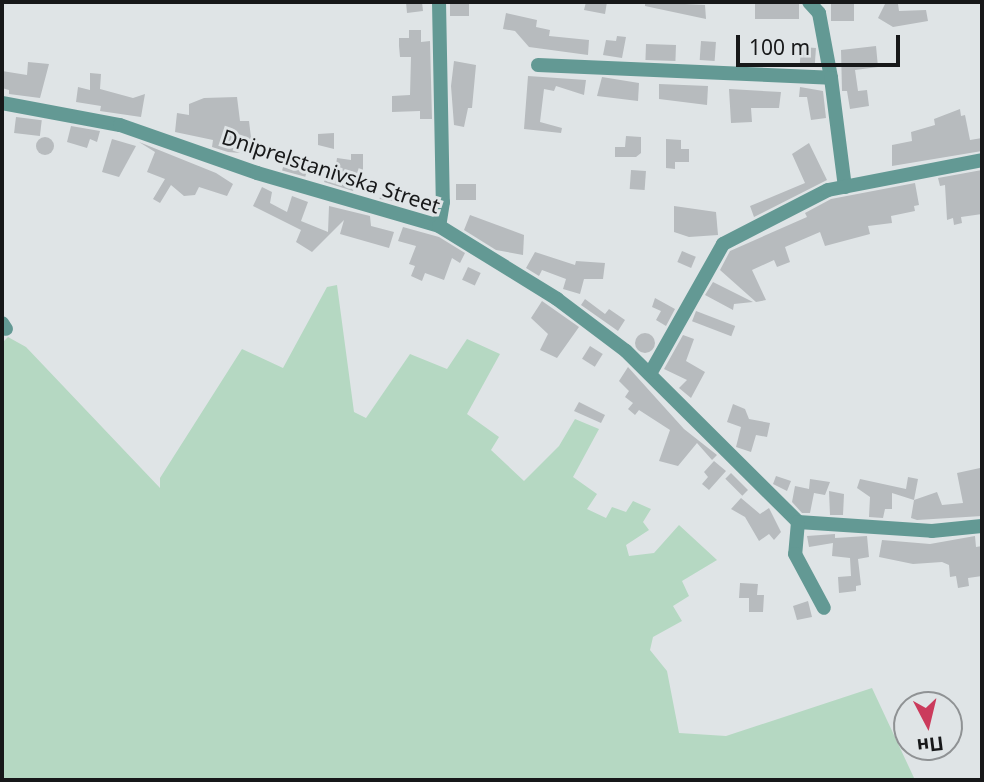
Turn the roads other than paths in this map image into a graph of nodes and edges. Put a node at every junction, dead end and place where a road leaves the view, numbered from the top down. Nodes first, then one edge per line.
1 (439, 2) edge
2 (809, 2) edge
3 (538, 65) dead end
4 (831, 78) junction
5 (2, 103) edge
6 (982, 160) edge
7 (845, 187) junction
8 (439, 226) junction
9 (651, 372) junction
10 (798, 522) junction
11 (982, 526) edge
12 (824, 608) dead end

1 - 8 street
2 - 4 street
3 - 4 street
4 - 7 street
5 - 8 street, Dniprelstanivska Street
6 - 7 street
7 - 9 street
8 - 9 street, Dniprelstanivska Street
9 - 10 street, Dniprelstanivska Street
10 - 11 street
10 - 12 street

